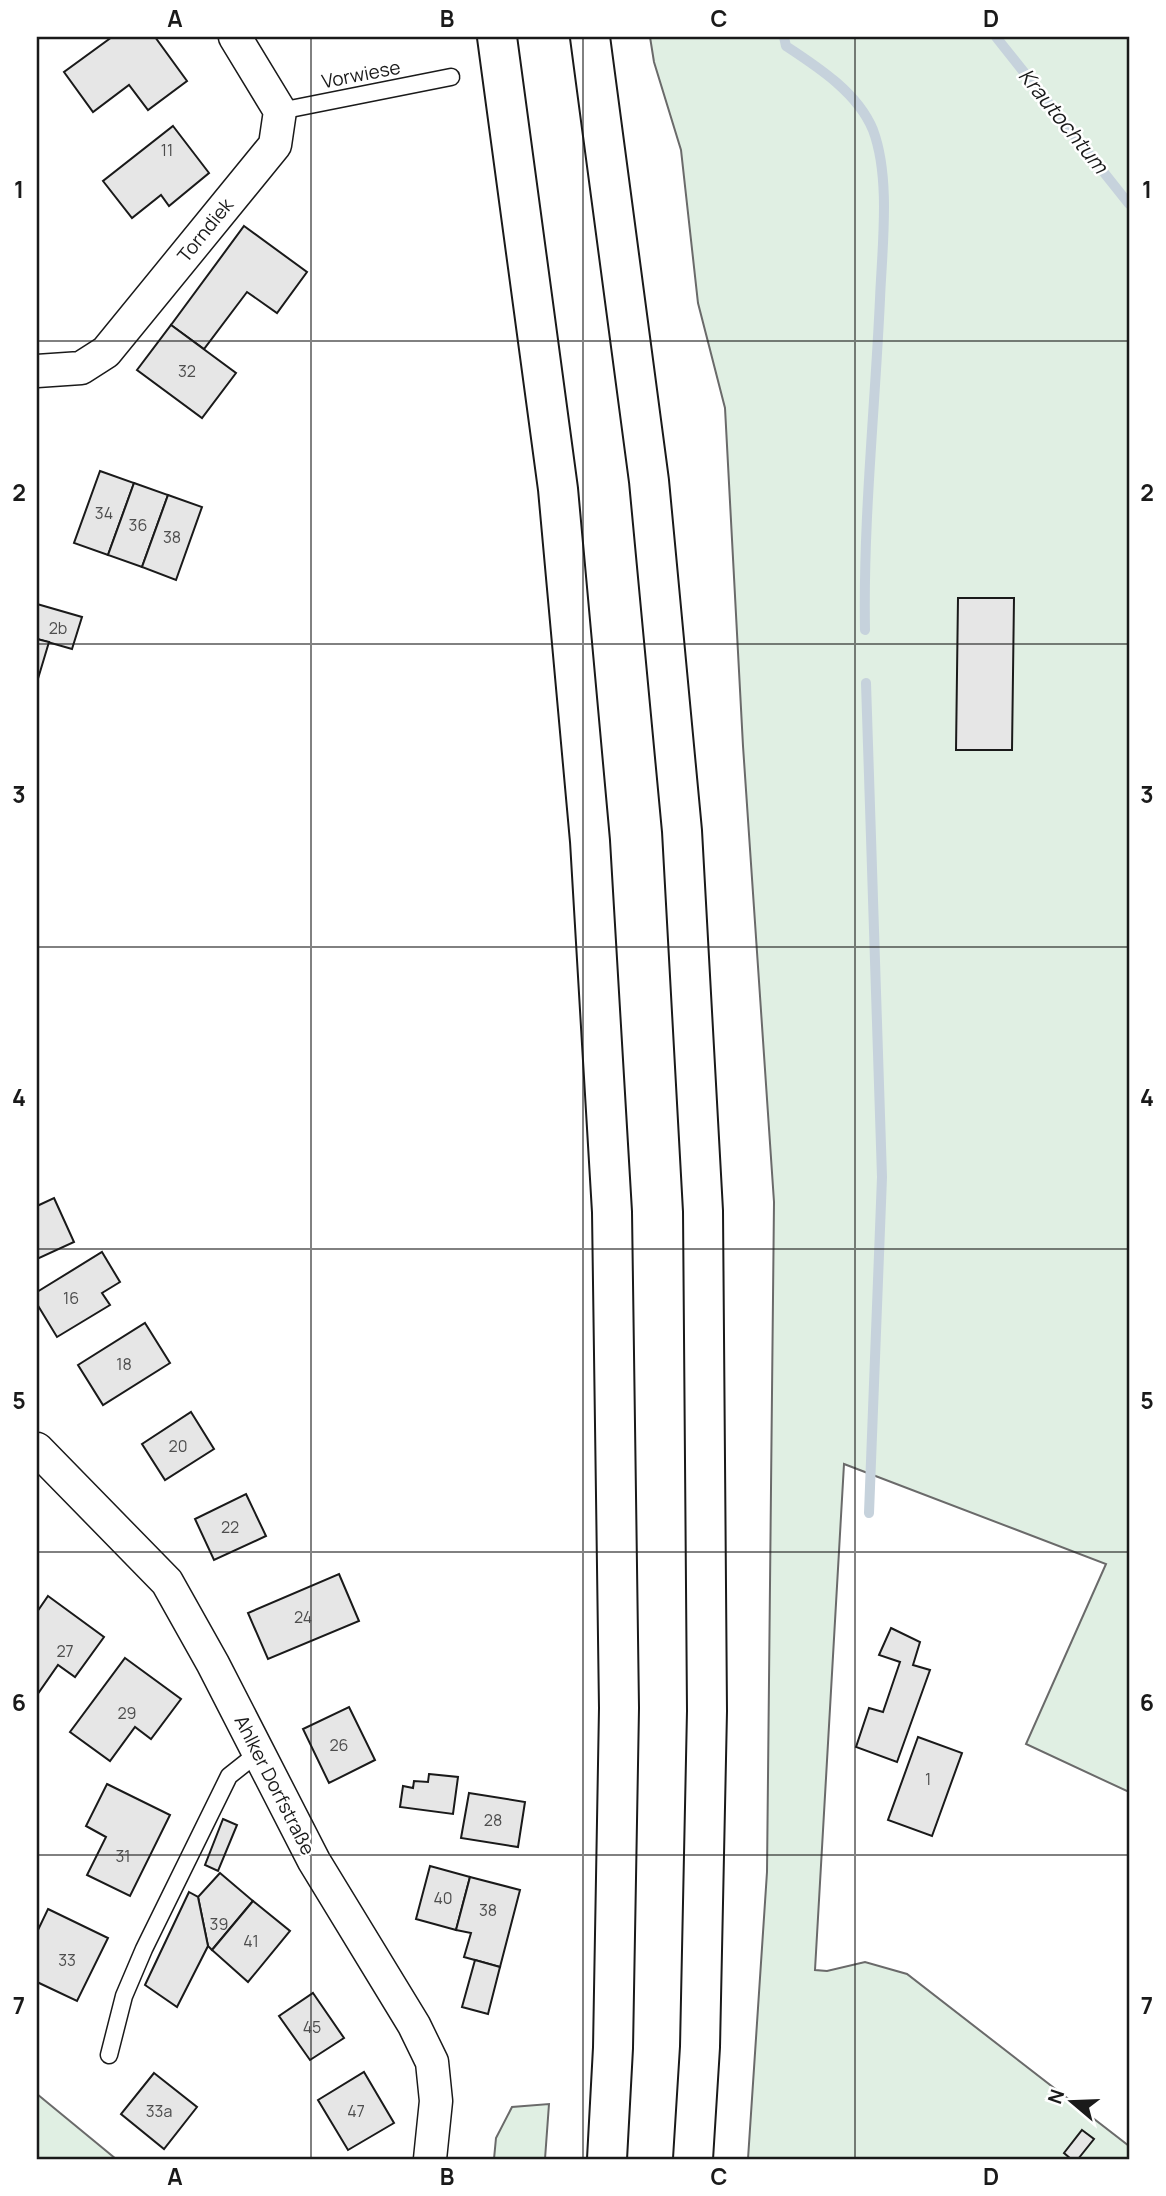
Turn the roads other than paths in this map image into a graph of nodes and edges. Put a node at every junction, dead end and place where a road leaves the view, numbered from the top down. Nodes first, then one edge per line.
1 (235, 37) edge
2 (497, 37) edge
3 (590, 37) edge
4 (451, 77) dead end
5 (280, 111) junction
6 (37, 371) edge
7 (37, 1449) edge
8 (258, 1753) junction
9 (109, 2054) dead end
10 (430, 2159) edge
11 (607, 2159) edge
12 (693, 2159) edge

1 - 5 street
2 - 11 highway
3 - 12 highway
4 - 5 lane, Vorwiese
5 - 6 street, Torndiek
7 - 8 street, Ahlker Dorfstraße
8 - 9 lane
8 - 10 street, Ahlker Dorfstraße

